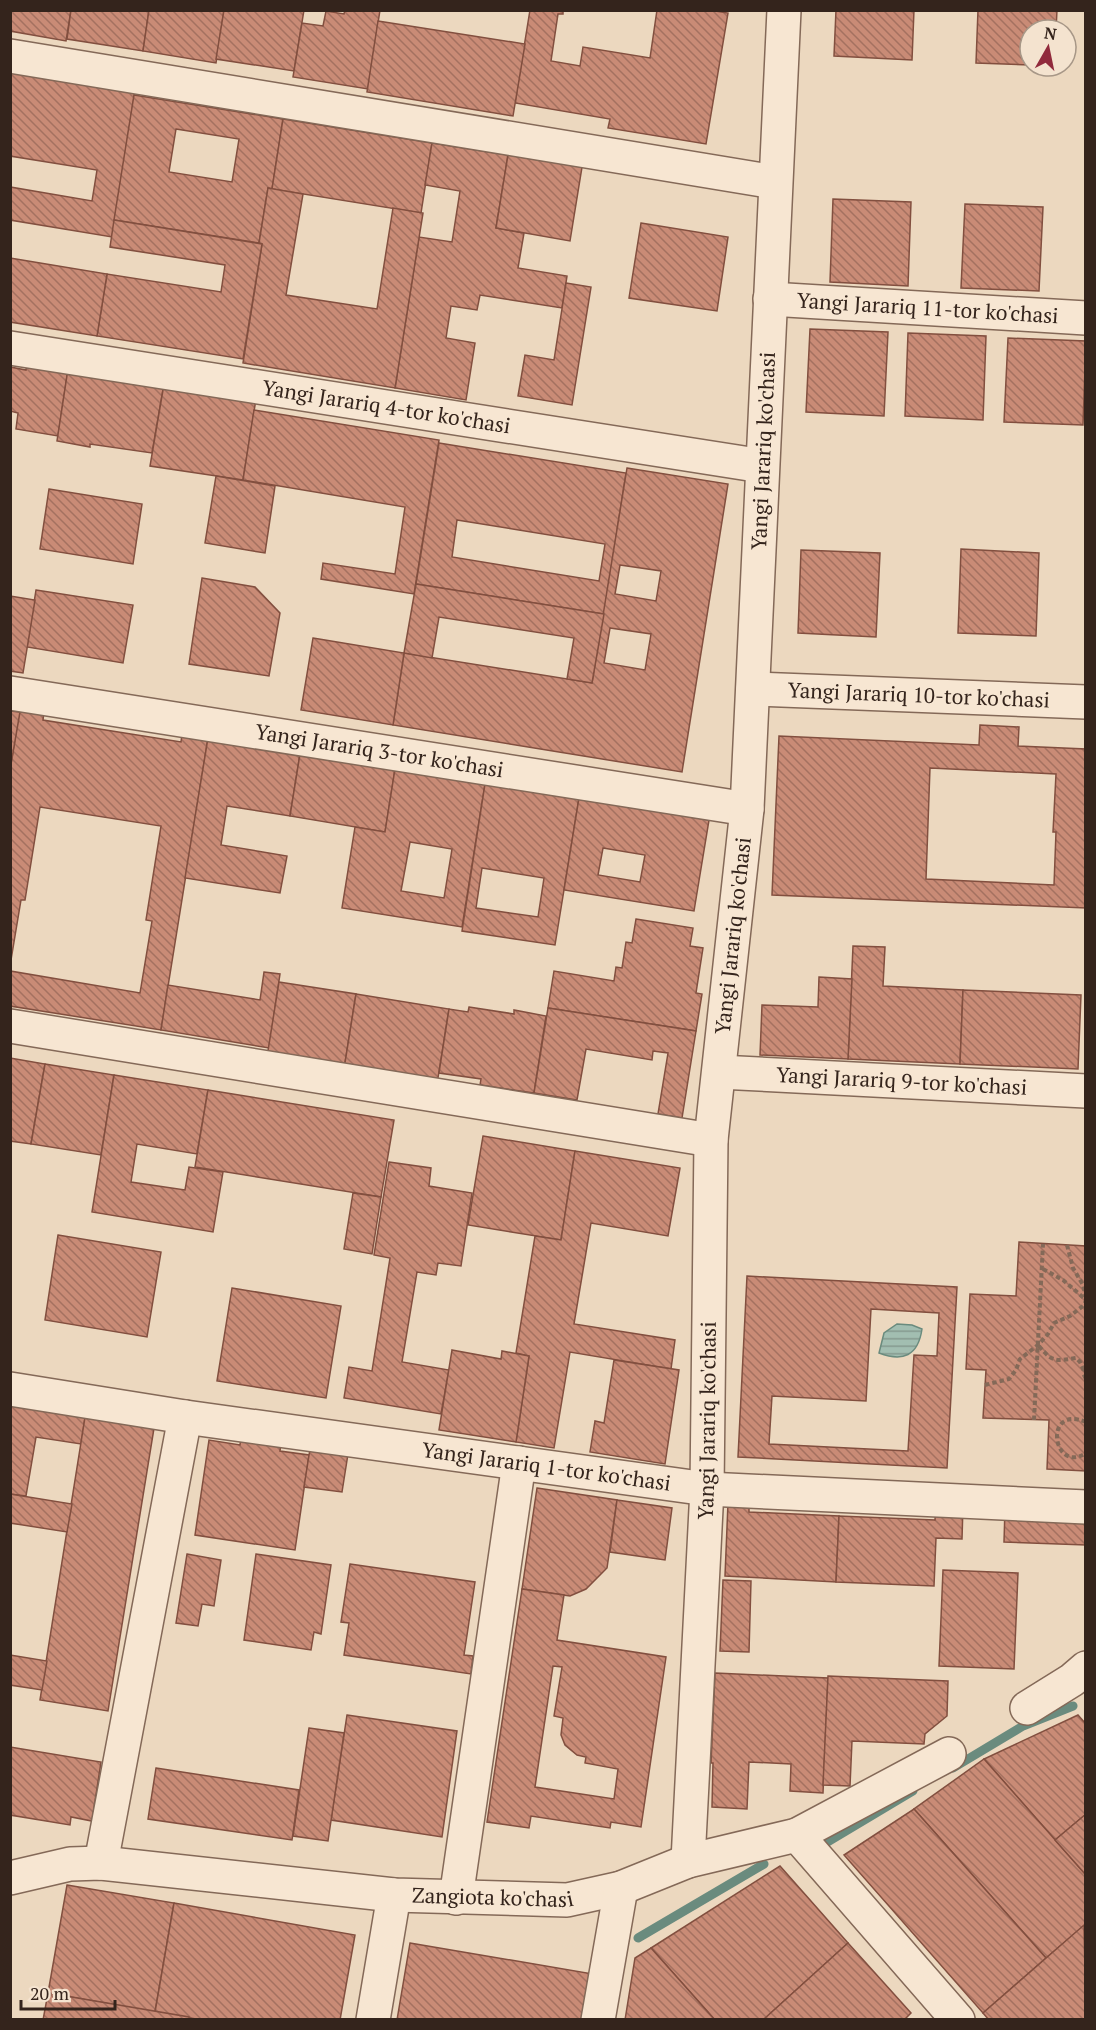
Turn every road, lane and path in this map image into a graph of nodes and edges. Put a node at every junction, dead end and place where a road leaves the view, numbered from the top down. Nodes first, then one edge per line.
1 (784, 10) edge
2 (10, 56) edge
3 (775, 182) junction
4 (770, 299) junction
5 (1086, 318) edge
6 (10, 348) edge
7 (762, 466) junction
8 (753, 689) junction
9 (10, 693) edge
10 (1086, 702) edge
11 (747, 809) junction
12 (10, 1026) edge
13 (719, 1072) junction
14 (1086, 1091) edge
15 (711, 1140) junction
16 (1043, 1244) dead end
17 (1067, 1245) dead end
18 (1042, 1269) junction
19 (1086, 1299) edge
20 (1038, 1345) junction
21 (1085, 1369) edge
22 (1086, 1379) edge
23 (985, 1385) dead end
24 (10, 1389) edge
25 (185, 1417) junction
26 (1034, 1420) dead end
27 (1086, 1422) edge
28 (1086, 1453) edge
29 (519, 1463) junction
30 (707, 1489) junction
31 (1086, 1508) edge
32 (1081, 1681) edge
33 (1027, 1708) dead end
34 (950, 1754) dead end
35 (797, 1835) junction
36 (688, 1861) junction
37 (101, 1863) junction
38 (10, 1878) edge
39 (621, 1888) junction
40 (394, 1895) junction
41 (456, 1898) junction
42 (373, 2019) edge
43 (598, 2019) edge
44 (958, 2019) edge

1 - 3 street, Yangi Jarariq ko'chasi
2 - 3 street
3 - 4 street, Yangi Jarariq ko'chasi
4 - 5 street, Yangi Jarariq 11-tor ko'chasi
4 - 7 street, Yangi Jarariq ko'chasi
6 - 7 street, Yangi Jarariq 4-tor ko'chasi
7 - 8 street, Yangi Jarariq ko'chasi
8 - 10 street, Yangi Jarariq 10-tor ko'chasi
8 - 11 street, Yangi Jarariq ko'chasi
9 - 11 street, Yangi Jarariq 3-tor ko'chasi
11 - 13 street, Yangi Jarariq ko'chasi
12 - 15 street
13 - 14 street, Yangi Jarariq 9-tor ko'chasi
13 - 15 street, Yangi Jarariq ko'chasi
15 - 30 street, Yangi Jarariq ko'chasi
16 - 18 path
17 - 19 path
18 - 19 path
18 - 20 path
19 - 20 path
20 - 21 path
20 - 23 path
20 - 26 path
21 - 22 path
24 - 25 street, Yangi Jarariq 1-tor ko'chasi
25 - 29 street, Yangi Jarariq 1-tor ko'chasi
25 - 37 street
27 - 28 path
29 - 30 street, Yangi Jarariq 1-tor ko'chasi
29 - 41 street
30 - 31 street, Yangi Jarariq 1-tor ko'chasi
30 - 36 street, Yangi Jarariq ko'chasi
32 - 33 street
34 - 35 street, Zangiota ko'chasi
35 - 36 street, Zangiota ko'chasi
35 - 44 street
36 - 39 street, Zangiota ko'chasi
37 - 38 street, Zangiota ko'chasi
37 - 40 street, Zangiota ko'chasi
39 - 41 street, Zangiota ko'chasi
39 - 43 street
40 - 41 street, Zangiota ko'chasi
40 - 42 street

